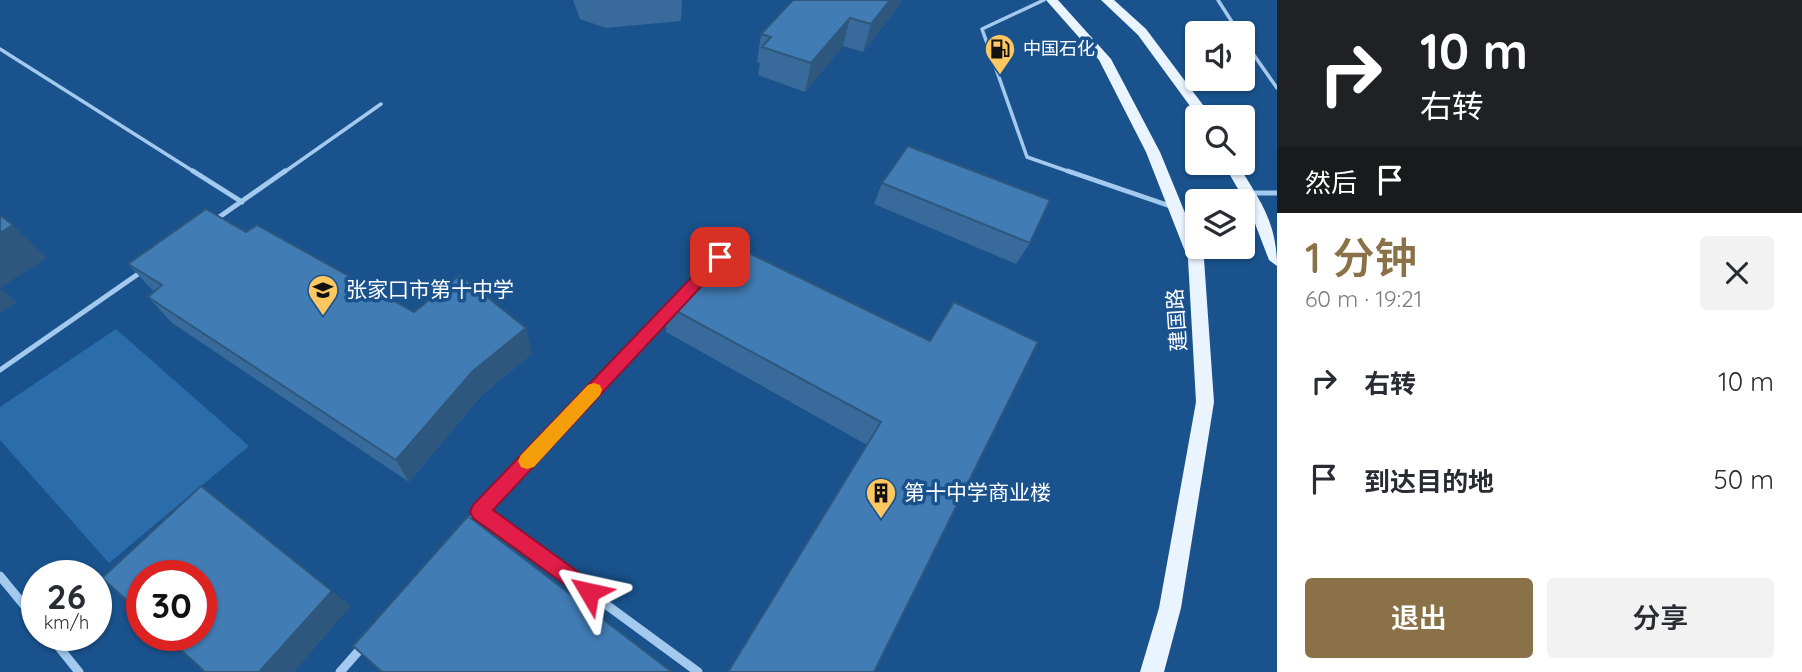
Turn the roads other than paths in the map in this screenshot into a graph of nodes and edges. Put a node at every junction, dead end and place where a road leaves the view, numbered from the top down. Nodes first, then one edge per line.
1 (1044, 0) edge
2 (1052, 0) edge
3 (1107, 0) edge
4 (1218, 0) edge
5 (1231, 21) edge
6 (0, 49) edge
7 (1255, 57) edge
8 (1277, 88) edge
9 (381, 104) dead end
10 (1196, 105) edge
11 (1255, 193) edge
12 (1277, 193) edge
13 (242, 202) junction
14 (1255, 205) edge
15 (1175, 208) junction
16 (209, 225) edge
17 (1277, 260) edge
18 (143, 271) edge
19 (674, 306) edge
20 (0, 370) edge
21 (480, 512) junction
22 (462, 532) edge
23 (0, 576) edge
24 (21, 602) edge
25 (366, 642) edge
26 (62, 651) edge
27 (79, 672) edge
28 (340, 672) edge
29 (698, 672) edge
30 (1152, 672) edge

1 - 15 lane
2 - 15 main road, 建国路
3 - 10 main road
4 - 5 lane
6 - 13 lane
7 - 8 lane
9 - 13 lane
11 - 12 lane
13 - 16 lane
14 - 17 main road
15 - 30 main road, 建国路
18 - 20 lane
19 - 21 lane
21 - 22 street
21 - 29 street
23 - 24 street
25 - 28 street
26 - 27 street

